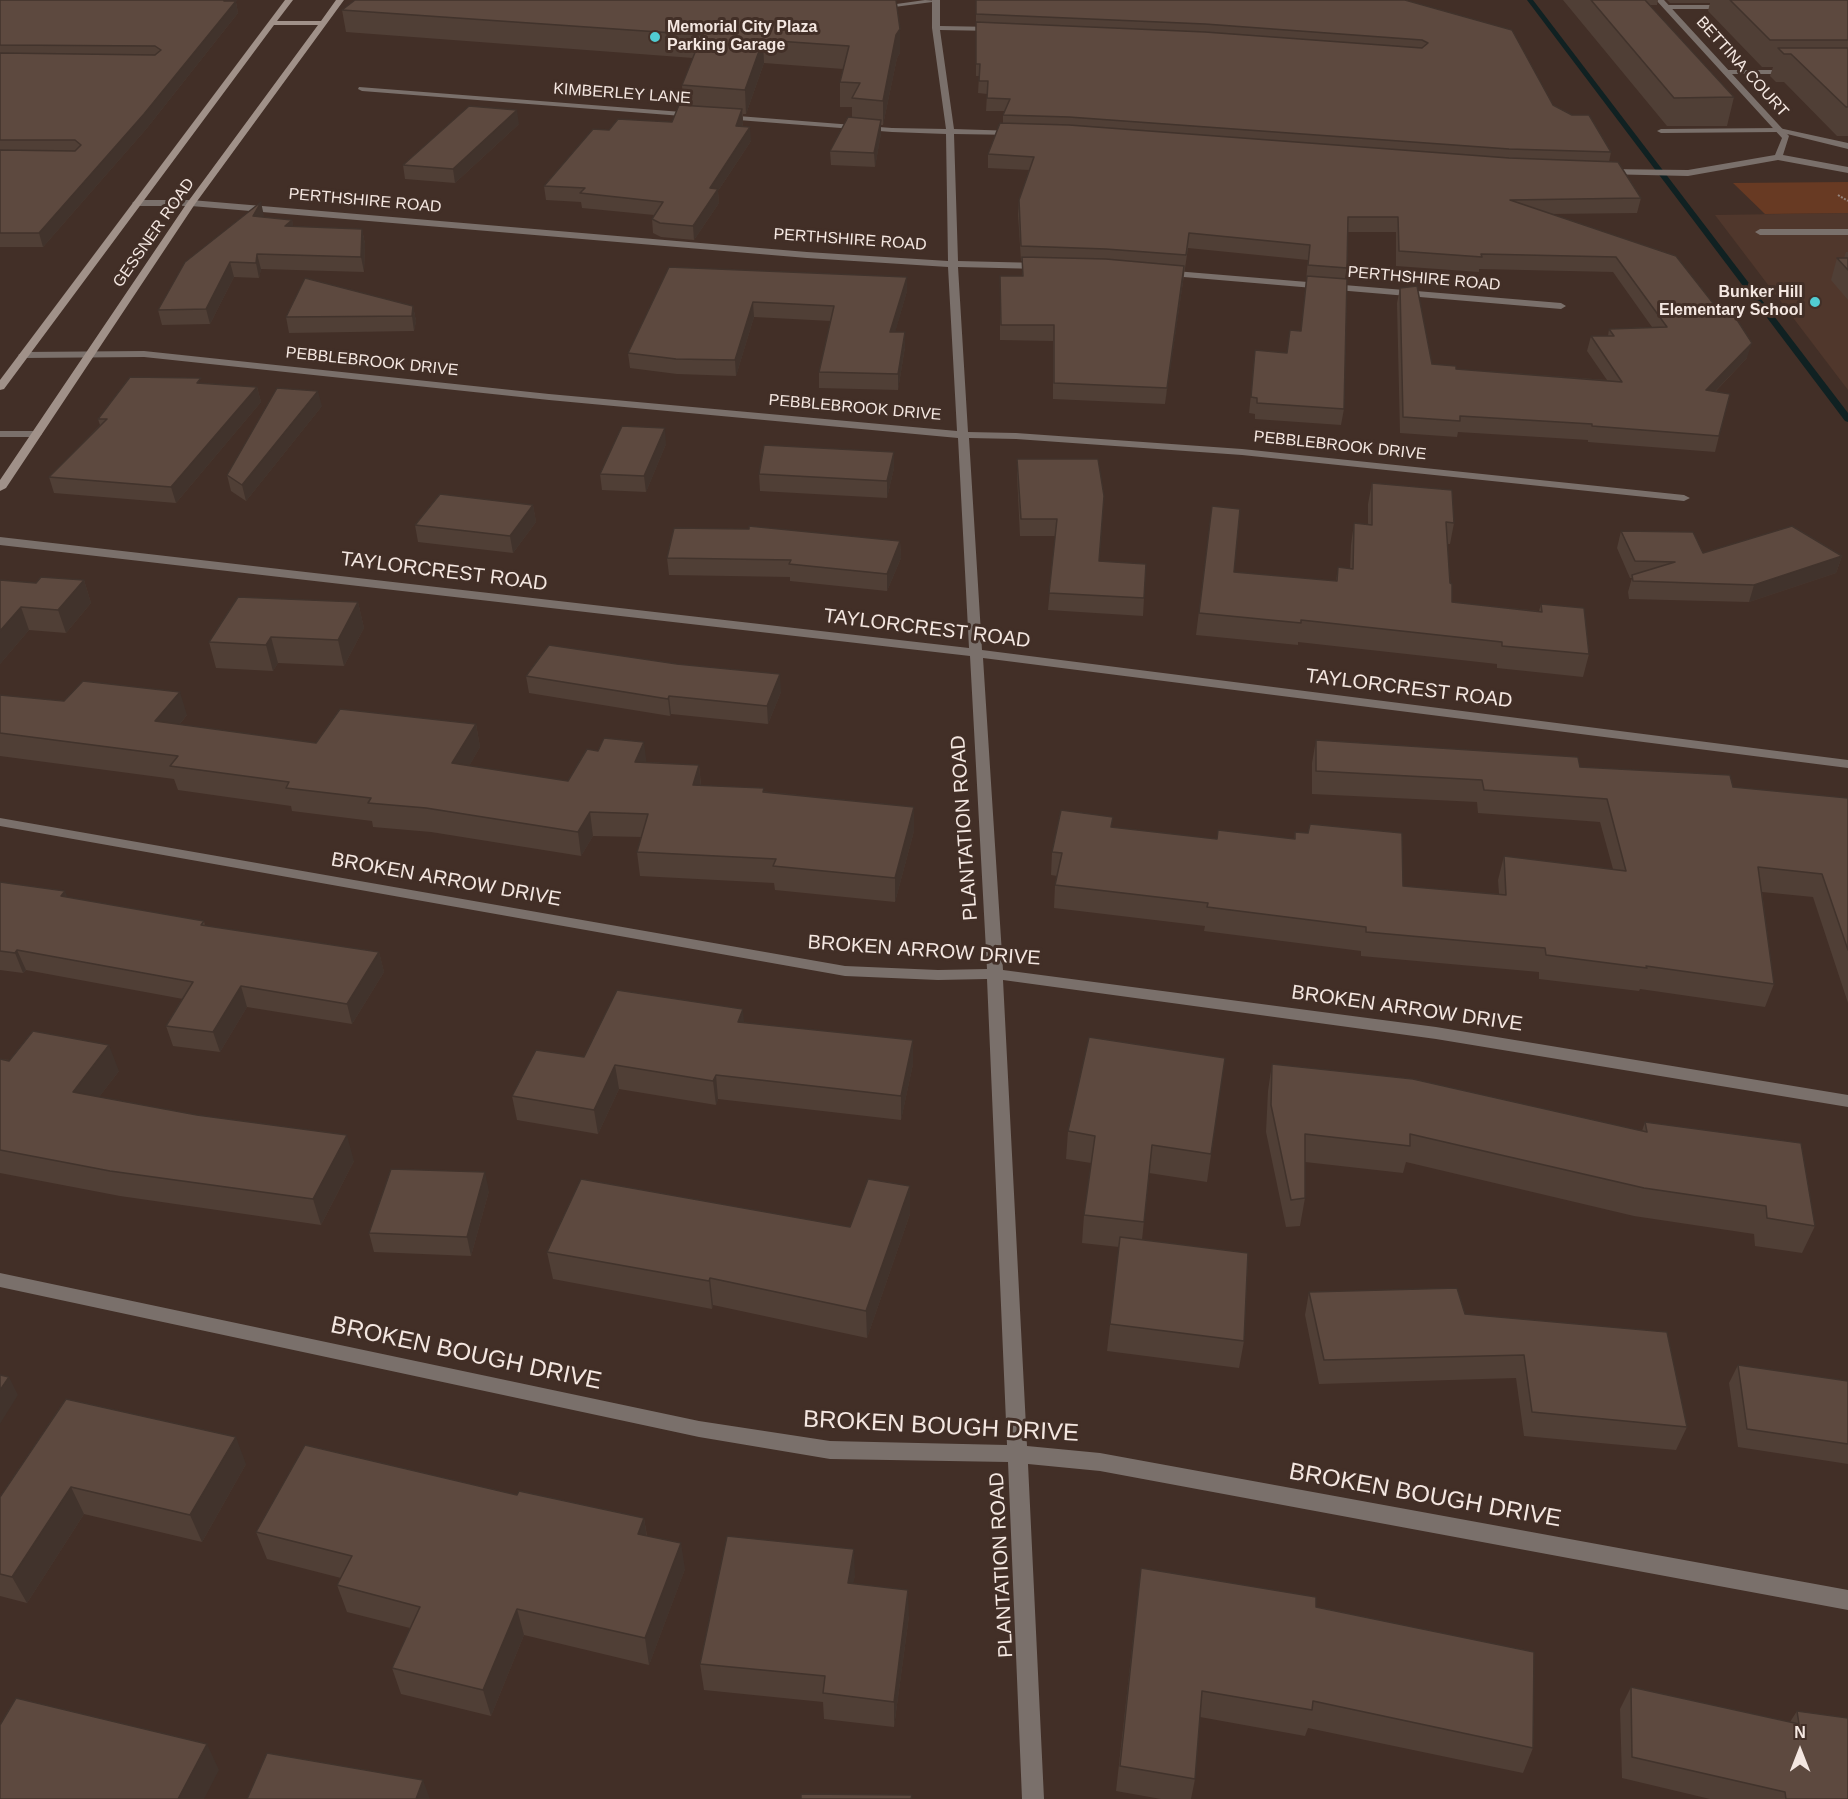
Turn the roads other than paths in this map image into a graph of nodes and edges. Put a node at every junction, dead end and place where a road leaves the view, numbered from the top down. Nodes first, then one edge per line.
1 (289, 0) edge
2 (340, 0) edge
3 (936, 1) edge
4 (1663, 3) edge
5 (1735, 6) edge
6 (868, 8) edge
7 (271, 23) junction
8 (323, 23) junction
9 (936, 28) junction
10 (1002, 30) edge
11 (1727, 72) junction
12 (1804, 72) edge
13 (362, 89) dead end
14 (704, 116) edge
15 (715, 116) edge
16 (1779, 130) junction
17 (950, 131) junction
18 (1661, 131) dead end
19 (1027, 133) edge
20 (1848, 147) edge
21 (1778, 157) junction
22 (1848, 170) edge
23 (1595, 171) edge
24 (136, 203) junction
25 (191, 204) junction
26 (1760, 232) dead end
27 (1848, 232) edge
28 (953, 264) junction
29 (1047, 266) edge
30 (1152, 272) edge
31 (1561, 306) dead end
32 (89, 354) junction
33 (23, 355) junction
34 (0, 387) edge
35 (0, 434) edge
36 (37, 434) junction
37 (964, 435) junction
38 (0, 488) edge
39 (1684, 498) dead end
40 (0, 541) edge
41 (975, 653) junction
42 (1848, 764) edge
43 (0, 822) edge
44 (995, 974) junction
45 (1848, 1101) edge
46 (0, 1280) edge
47 (1018, 1454) junction
48 (1848, 1600) edge
49 (1033, 1799) edge

1 - 7 main road, GESSNER ROAD
2 - 8 main road, GESSNER ROAD
3 - 6 street
3 - 9 street, PLANTATION ROAD
4 - 5 street
4 - 11 street, BETTINA COURT
7 - 8 main road
7 - 24 main road, GESSNER ROAD
8 - 25 main road, GESSNER ROAD
9 - 10 street
9 - 17 street, PLANTATION ROAD
11 - 12 street
11 - 16 street, BETTINA COURT
13 - 14 street, KIMBERLEY LANE
15 - 17 street, KIMBERLEY LANE
16 - 18 street
16 - 20 street
16 - 21 street, BETTINA COURT
17 - 19 street, KIMBERLEY LANE
17 - 28 street, PLANTATION ROAD
21 - 22 street
21 - 23 street
24 - 25 street, PERTHSHIRE ROAD
24 - 33 main road, GESSNER ROAD
25 - 28 street, PERTHSHIRE ROAD
25 - 32 main road, GESSNER ROAD
26 - 27 street
28 - 29 street, PERTHSHIRE ROAD
28 - 37 street, PLANTATION ROAD
30 - 31 street, PERTHSHIRE ROAD
32 - 33 street, PEBBLEBROOK DRIVE
32 - 36 main road, GESSNER ROAD
32 - 37 street, PEBBLEBROOK DRIVE
33 - 34 main road, GESSNER ROAD
35 - 36 street
36 - 38 main road, GESSNER ROAD
37 - 39 street, PEBBLEBROOK DRIVE
37 - 41 street, PLANTATION ROAD
40 - 41 street, TAYLORCREST ROAD
41 - 42 street, TAYLORCREST ROAD
41 - 44 street, PLANTATION ROAD
43 - 44 street, BROKEN ARROW DRIVE
44 - 45 street, BROKEN ARROW DRIVE
44 - 47 street, PLANTATION ROAD
46 - 47 street, BROKEN BOUGH DRIVE
47 - 48 street, BROKEN BOUGH DRIVE
47 - 49 street, PLANTATION ROAD

